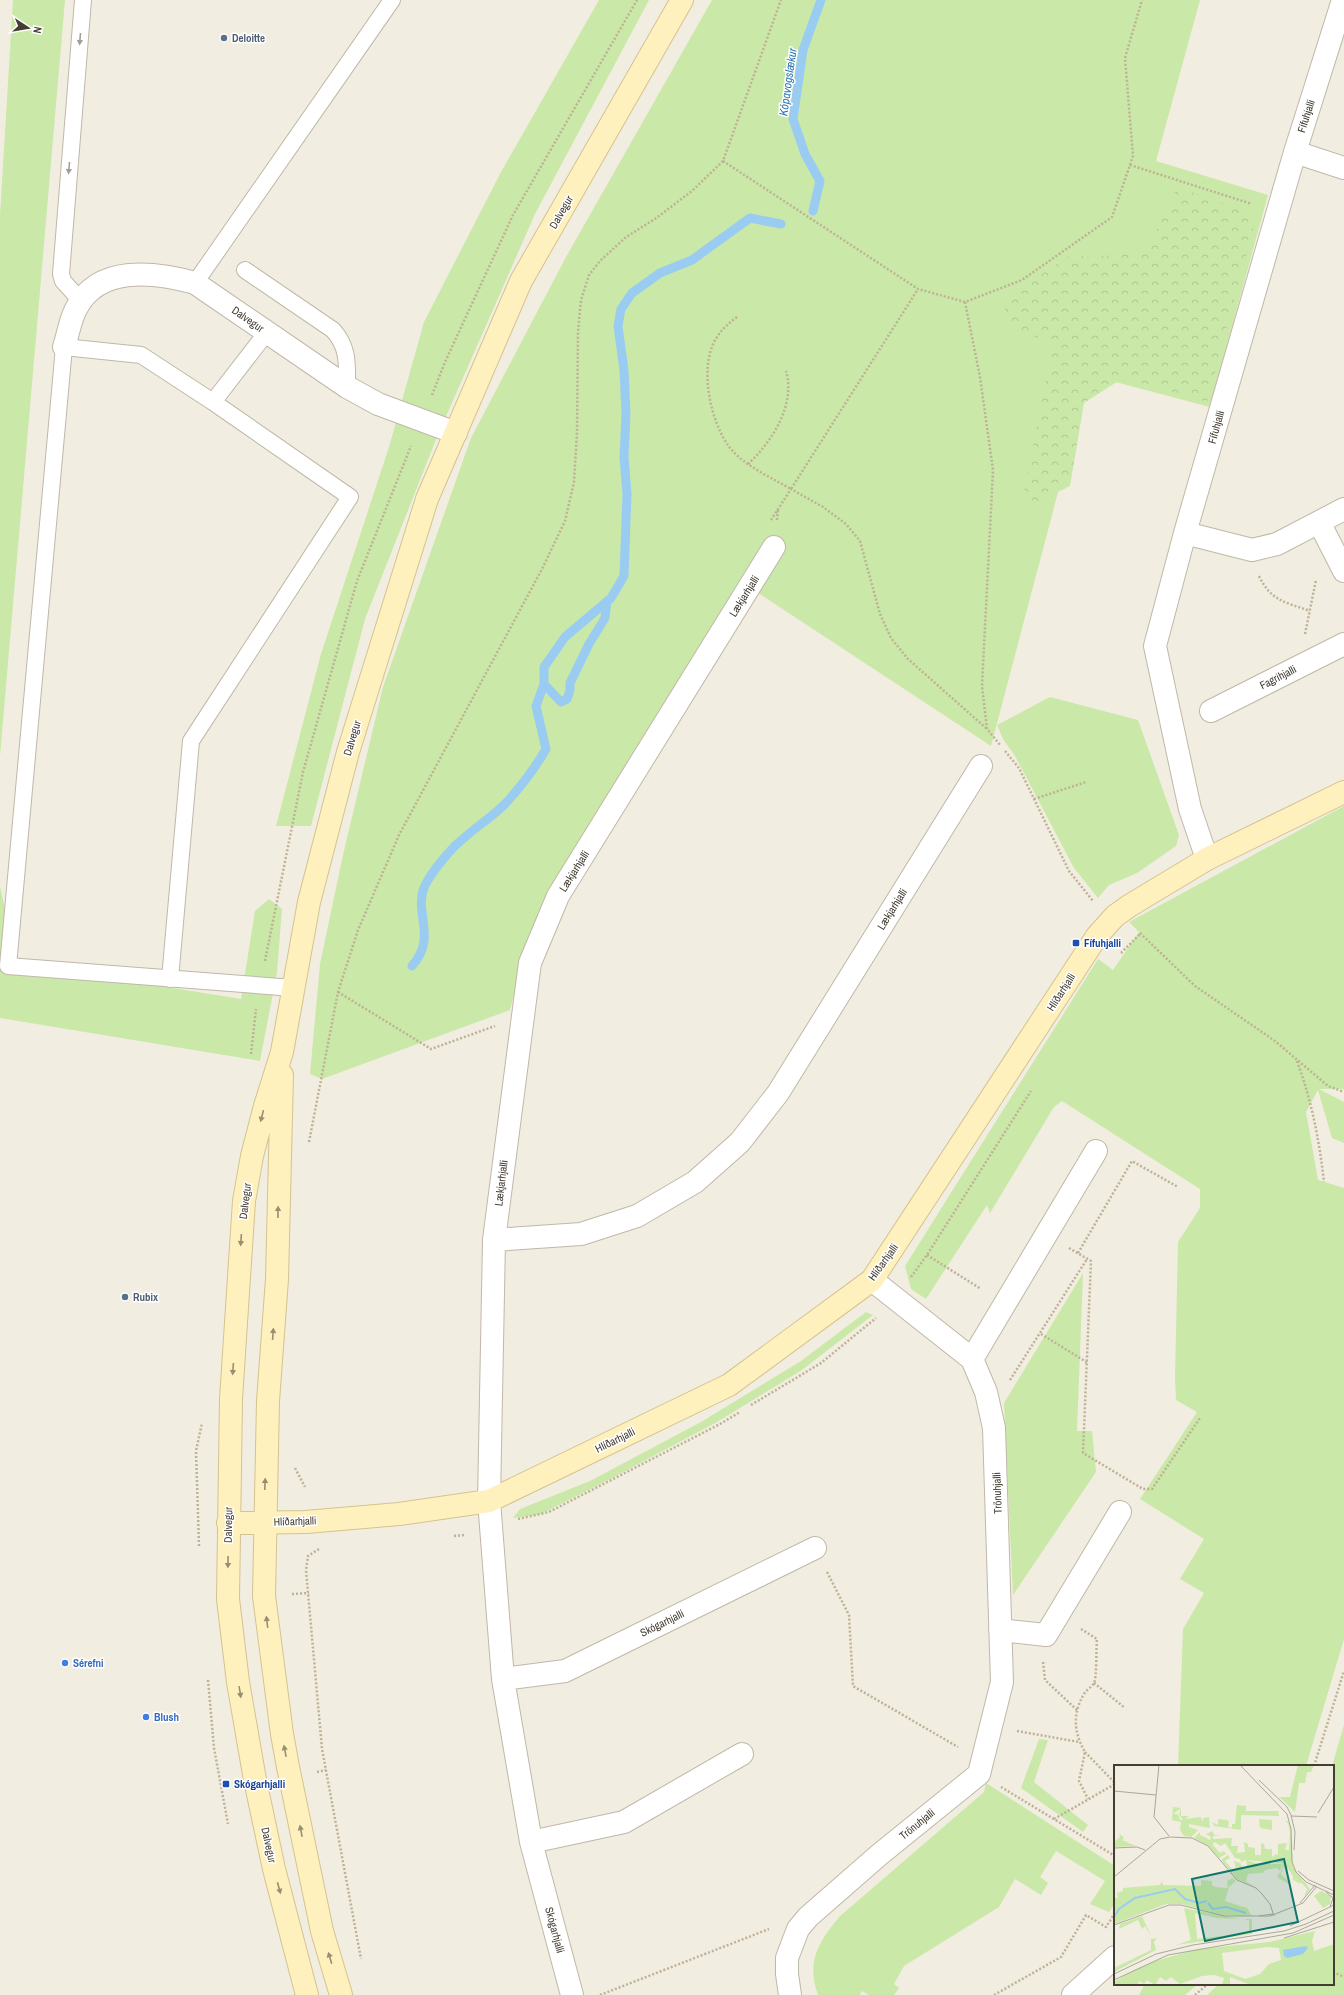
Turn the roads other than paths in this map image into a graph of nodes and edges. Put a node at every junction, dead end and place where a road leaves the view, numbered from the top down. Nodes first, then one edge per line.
1 (83, 0) edge
2 (392, 0) edge
3 (682, 0) edge
4 (1343, 0) edge
5 (1295, 152) junction
6 (1344, 168) edge
7 (245, 270) dead end
8 (195, 283) junction
9 (81, 301) junction
10 (267, 332) junction
11 (64, 347) junction
12 (347, 388) junction
13 (213, 402) junction
14 (456, 433) junction
15 (1344, 509) edge
16 (1319, 522) junction
17 (1185, 533) junction
18 (774, 547) dead end
19 (1344, 571) edge
20 (1344, 644) edge
21 (1211, 711) dead end
22 (981, 766) dead end
23 (1344, 792) edge
24 (1207, 859) junction
25 (170, 979) junction
26 (294, 988) junction
27 (282, 1052) junction
28 (1096, 1151) dead end
29 (494, 1240) junction
30 (872, 1280) junction
31 (972, 1359) junction
32 (489, 1501) junction
33 (1120, 1512) dead end
34 (228, 1523) junction
35 (264, 1523) junction
36 (815, 1548) road end
37 (1000, 1630) junction
38 (504, 1679) junction
39 (742, 1754) dead end
40 (531, 1842) junction
41 (1114, 1958) edge
42 (307, 1995) edge
43 (341, 1995) edge
44 (572, 1995) edge
45 (790, 1995) edge
46 (1073, 1995) edge

1 -> 9 lane
2 - 8 lane
3 - 14 street, Dalvegur
4 - 5 street, Fífuhjalli
5 - 6 street
5 - 17 street, Fífuhjalli
7 - 12 lane
8 - 9 street, Dalvegur
8 - 10 street, Dalvegur
9 - 11 street, Dalvegur
10 - 12 street, Dalvegur
10 - 13 lane
11 - 13 lane
11 - 25 lane
12 - 14 street, Dalvegur
13 - 25 lane
14 - 26 street, Dalvegur
15 - 16 street
16 - 17 street
16 - 19 street
17 - 24 street, Fífuhjalli
18 - 29 street, Lækjarhjalli
20 - 21 street, Fagrihjalli
22 - 29 street, Lækjarhjalli
23 - 24 street, Hlíðarhjalli
24 - 30 street, Hlíðarhjalli
25 - 26 lane
26 - 27 street, Dalvegur
27 -> 34 street, Dalvegur
35 -> 27 street, Dalvegur
28 - 31 street
29 - 32 street, Lækjarhjalli
30 - 31 street, Trönuhjalli
30 - 32 street, Hlíðarhjalli
31 - 37 street, Trönuhjalli
32 - 35 street, Hlíðarhjalli
32 - 38 street, Skógarhjalli
33 - 37 street
34 - 35 street, Hlíðarhjalli
34 -> 42 street, Dalvegur
43 -> 35 street, Dalvegur
36 - 38 street, Skógarhjalli
37 - 45 street, Trönuhjalli
38 - 40 street, Skógarhjalli
39 - 40 street
40 - 44 street, Skógarhjalli
41 - 46 street

